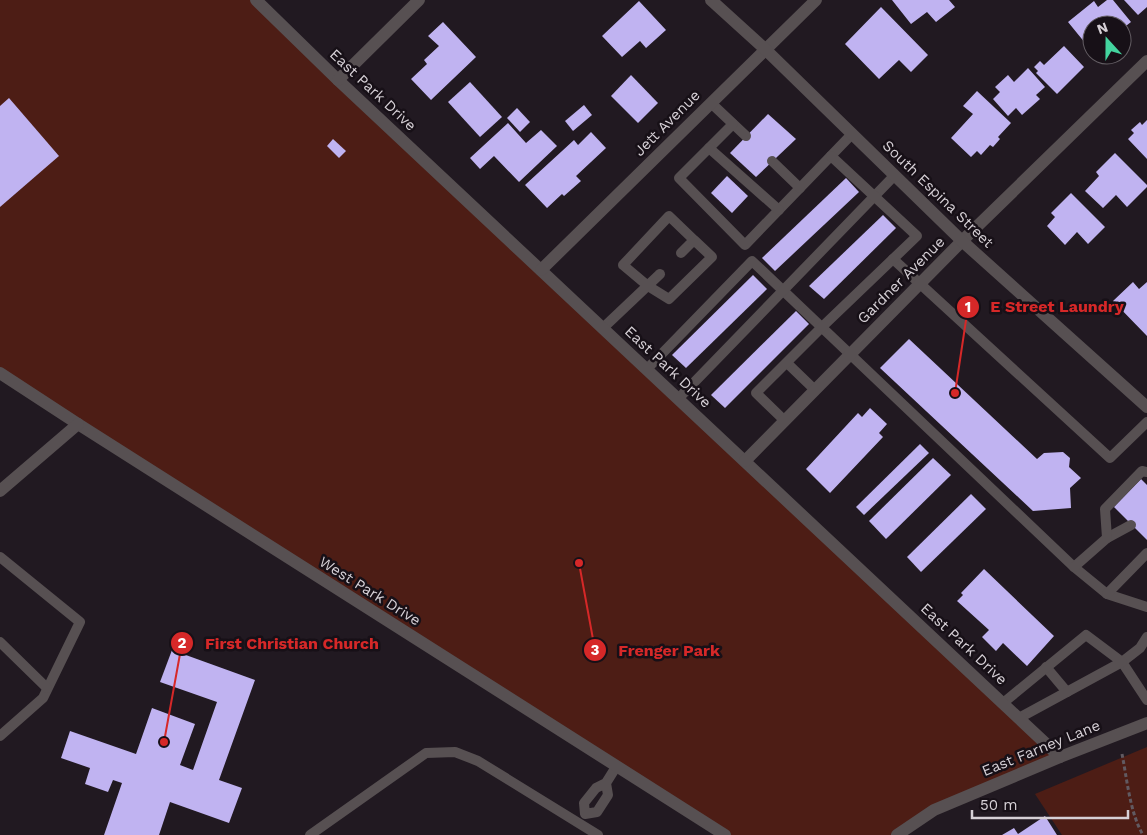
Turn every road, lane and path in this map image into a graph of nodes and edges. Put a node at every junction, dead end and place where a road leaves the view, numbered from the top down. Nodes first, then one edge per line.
1 (256, 0) edge
2 (419, 0) edge
3 (711, 0) edge
4 (816, 0) edge
5 (765, 49) junction
6 (1147, 61) edge
7 (338, 80) junction
8 (711, 103) junction
9 (733, 124) junction
10 (852, 134) junction
11 (746, 136) dead end
12 (709, 148) junction
13 (831, 156) junction
14 (772, 161) dead end
15 (894, 176) junction
16 (800, 188) junction
17 (875, 197) junction
18 (779, 210) junction
19 (694, 240) junction
20 (962, 242) junction
21 (745, 246) junction
22 (681, 253) dead end
23 (893, 259) junction
24 (752, 261) junction
25 (541, 270) junction
26 (660, 274) dead end
27 (920, 284) junction
28 (648, 286) junction
29 (783, 290) junction
30 (822, 327) junction
31 (603, 328) junction
32 (850, 354) junction
33 (787, 363) junction
34 (647, 369) junction
35 (0, 373) edge
36 (815, 390) junction
37 (678, 399) junction
38 (1147, 407) edge
39 (785, 421) junction
40 (1147, 422) edge
41 (78, 424) junction
42 (745, 461) junction
43 (1147, 472) edge
44 (0, 491) edge
45 (1132, 524) dead end
46 (1107, 538) junction
47 (1147, 553) edge
48 (0, 557) edge
49 (1074, 567) junction
50 (1106, 594) junction
51 (1147, 607) edge
52 (1147, 637) edge
53 (0, 642) edge
54 (1122, 662) junction
55 (1046, 667) junction
56 (47, 688) junction
57 (1067, 692) junction
58 (1147, 700) edge
59 (1003, 703) junction
60 (1019, 718) junction
61 (1147, 723) edge
62 (0, 736) edge
63 (1122, 754) dead end
64 (1060, 757) junction
65 (616, 766) junction
66 (606, 783) junction
67 (585, 814) junction
68 (580, 824) junction
69 (310, 835) edge
70 (598, 835) edge
71 (725, 835) edge
72 (897, 835) edge
73 (1143, 835) edge

1 - 7 street, East Park Drive
2 - 7 street
3 - 5 street, South Espina Street
4 - 5 street, Jett Avenue
5 - 8 street, Jett Avenue
5 - 10 street, South Espina Street
6 - 20 street, Gardner Avenue
7 - 25 street, East Park Drive
8 - 9 lane
8 - 25 street, Jett Avenue
9 - 11 lane
9 - 12 lane
10 - 13 lane
10 - 15 street, South Espina Street
12 - 18 lane
12 - 21 lane
13 - 16 lane
13 - 17 lane
14 - 16 lane
15 - 17 lane
15 - 20 street, South Espina Street
16 - 18 lane
17 - 23 lane
17 - 29 lane
18 - 21 lane
19 - 22 lane
19 - 28 lane
19 - 28 lane
20 - 27 street, Gardner Avenue
20 - 38 street, South Espina Street
21 - 24 lane
23 - 27 lane
23 - 30 lane
24 - 29 lane
24 - 34 lane
25 - 31 street, East Park Drive
26 - 28 lane
27 - 32 street, Gardner Avenue
27 - 40 lane
28 - 31 lane
29 - 30 lane
29 - 37 lane
30 - 32 lane
30 - 33 lane
31 - 34 street, East Park Drive
32 - 36 street, Gardner Avenue
32 - 49 lane
33 - 36 lane
33 - 39 lane
34 - 37 street, East Park Drive
35 - 41 street, West Park Drive
36 - 39 street, Gardner Avenue
37 - 42 street, East Park Drive
39 - 42 street, Gardner Avenue
41 - 44 street
41 - 65 street, West Park Drive
42 - 59 street, East Park Drive
43 - 46 lane
45 - 46 lane
46 - 49 lane
47 - 50 lane
48 - 56 lane
49 - 50 lane
50 - 51 lane
52 - 54 lane
53 - 56 lane
54 - 55 lane
54 - 57 lane
54 - 58 lane
55 - 57 lane
55 - 59 lane
56 - 62 lane
57 - 60 lane
59 - 60 street, East Park Drive
60 - 64 street, East Park Drive
61 - 64 street, East Farney Lane
63 - 73 path
64 - 72 street, East Farney Lane
65 - 66 lane
65 - 71 street, West Park Drive
66 - 67 lane
66 - 67 lane
67 - 68 lane
68 - 69 lane
68 - 70 lane

